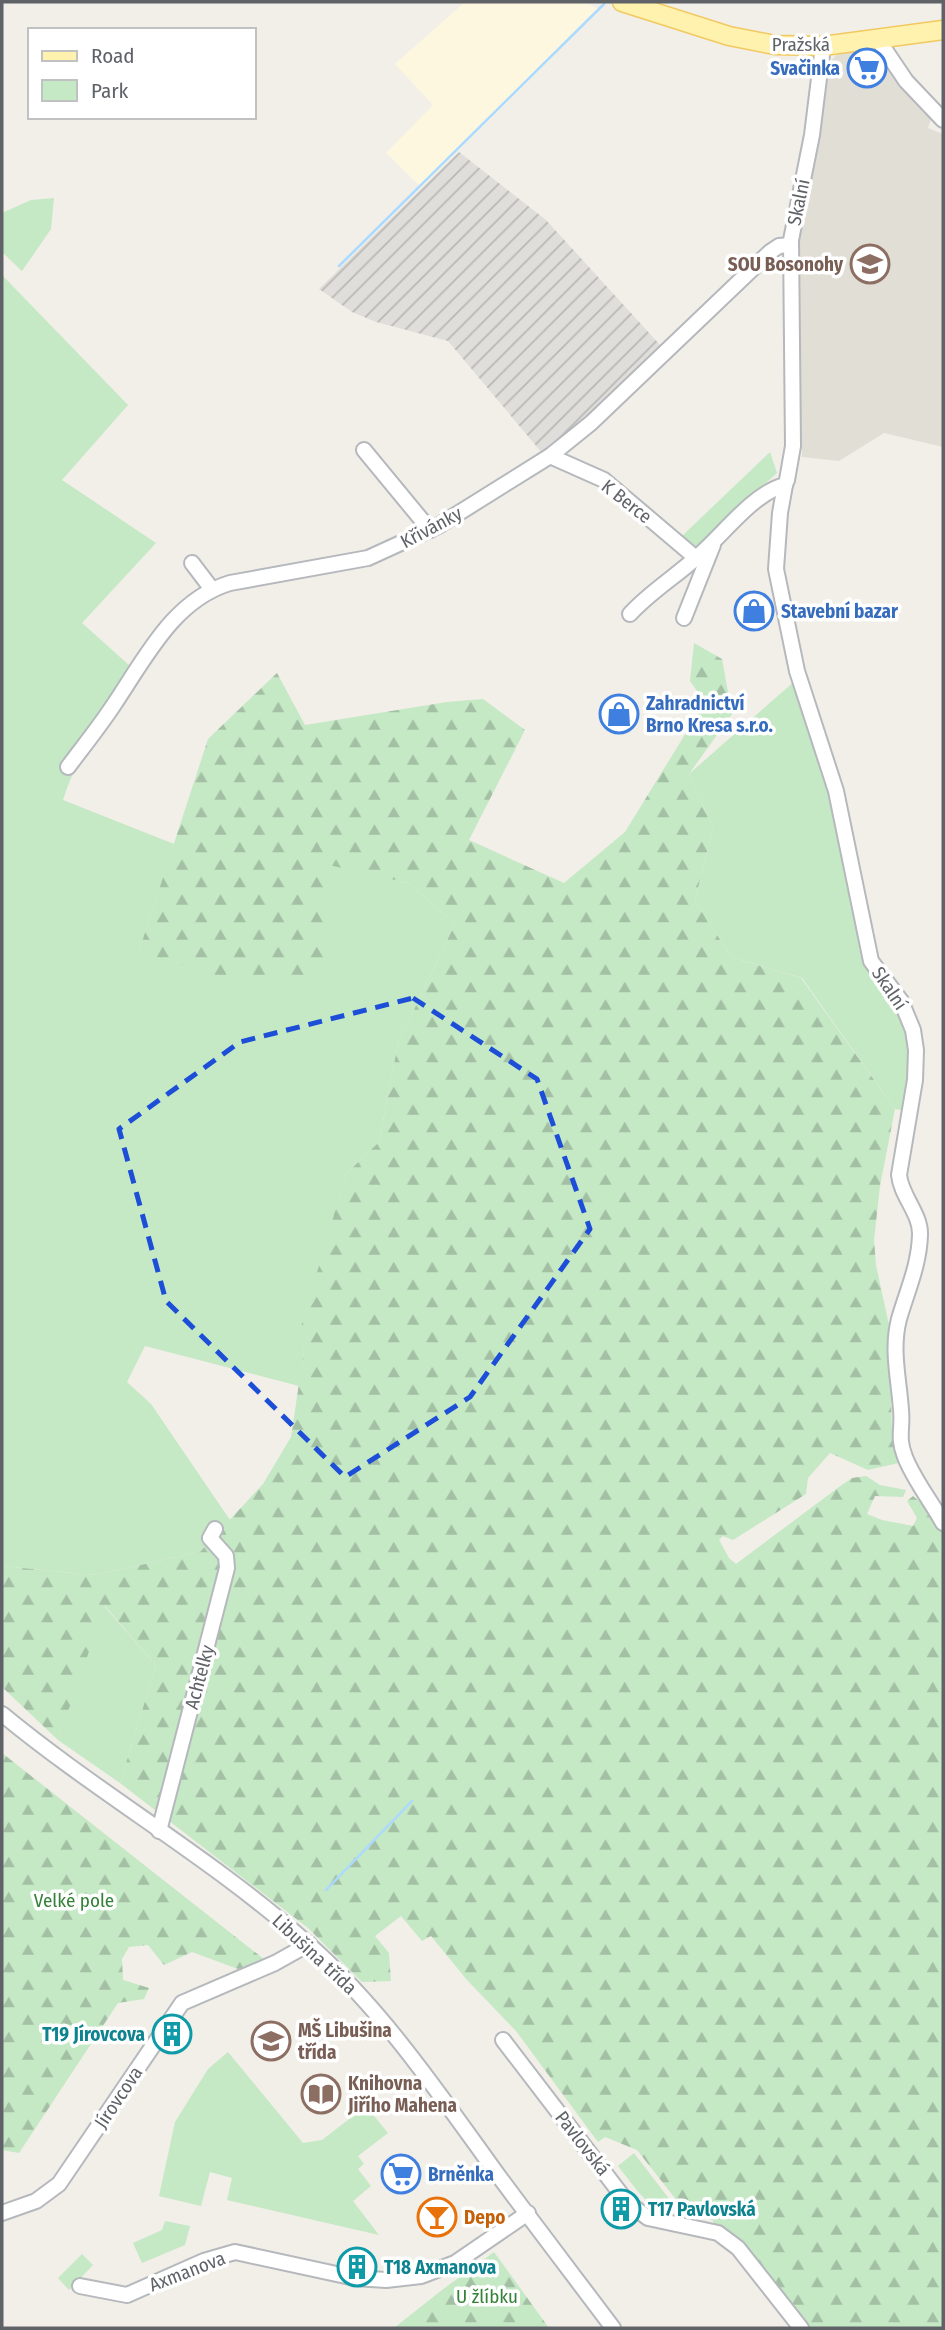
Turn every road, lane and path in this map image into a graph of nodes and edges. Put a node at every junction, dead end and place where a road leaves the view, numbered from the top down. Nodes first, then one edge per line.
1 (622, 2) edge
2 (943, 30) edge
3 (877, 38) junction
4 (823, 46) junction
5 (943, 120) edge
6 (790, 245) junction
7 (364, 450) dead end
8 (550, 456) junction
9 (785, 485) junction
10 (430, 530) junction
11 (715, 541) junction
12 (696, 558) junction
13 (192, 563) dead end
14 (211, 588) junction
15 (630, 614) dead end
16 (684, 618) dead end
17 (68, 767) dead end
18 (943, 1522) edge
19 (215, 1529) dead end
20 (2, 1714) edge
21 (159, 1831) junction
22 (309, 1944) junction
23 (503, 2040) dead end
24 (2, 2213) edge
25 (528, 2213) junction
26 (80, 2286) dead end
27 (613, 2328) edge
28 (801, 2328) edge

1 - 4 main road, Pražská
2 - 3 main road, Pražská
3 - 4 main road, Pražská
3 - 5 street
4 - 6 street, Skalní
6 - 8 street, Křivánky
6 - 9 street, Skalní
7 - 10 street
8 - 10 street, Křivánky
8 - 12 street, K Berce
9 - 11 street
9 - 18 street, Skalní
10 - 14 street, Křivánky
11 - 12 street
11 - 16 street
12 - 15 street
13 - 14 street
14 - 17 street, Křivánky
19 - 21 street, Achtelky
20 - 21 street, Libušina třída
21 - 22 street, Libušina třída
22 - 24 street, Jírovcova
22 - 25 street, Libušina třída
23 - 28 street, Pavlovská
25 - 26 street, Axmanova
25 - 27 street, Libušina třída

